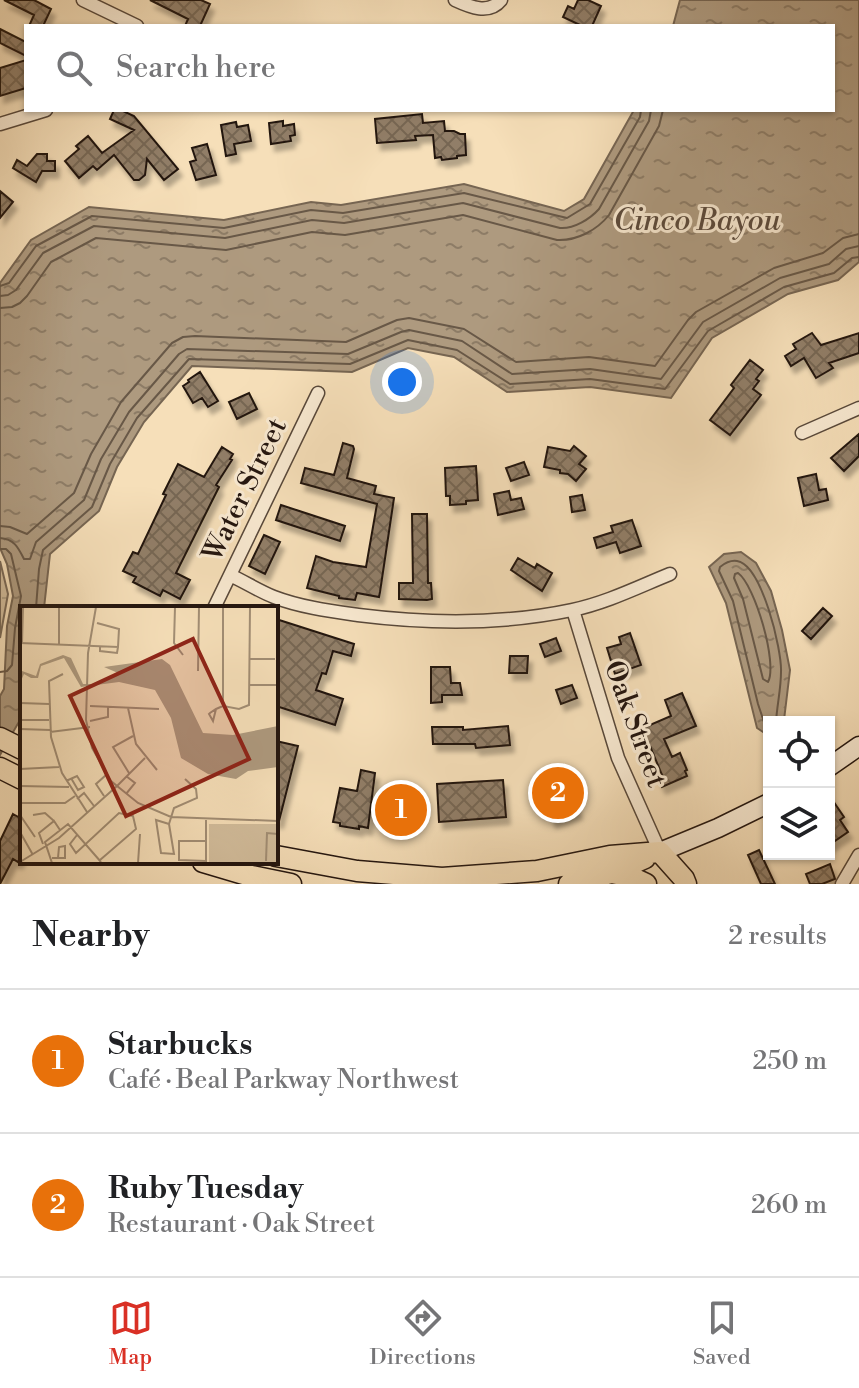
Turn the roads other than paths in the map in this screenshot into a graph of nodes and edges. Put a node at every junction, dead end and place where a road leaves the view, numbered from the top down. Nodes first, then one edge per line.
1 (83, 0) edge
2 (455, 0) edge
3 (501, 0) edge
4 (133, 24) edge
5 (39, 112) edge
6 (0, 124) edge
7 (318, 393) dead end
8 (859, 408) edge
9 (802, 433) dead end
10 (670, 574) dead end
11 (230, 575) junction
12 (215, 606) edge
13 (573, 610) junction
14 (859, 746) edge
15 (835, 763) edge
16 (763, 806) edge
17 (660, 852) junction
18 (859, 855) edge
19 (278, 856) edge
20 (208, 864) edge
21 (233, 873) edge
22 (611, 873) junction
23 (422, 881) edge
24 (291, 884) edge
25 (363, 884) edge
26 (402, 884) edge
27 (569, 884) edge
28 (646, 884) edge
29 (659, 884) edge
30 (686, 884) edge
31 (842, 884) edge

1 - 4 street
2 - 3 street
5 - 6 street
7 - 11 street, Water Street
8 - 9 street
10 - 13 street
11 - 12 street, Water Street
11 - 13 street
13 - 17 street, Oak Street
14 - 15 main road
16 - 17 main road
17 - 22 main road
17 - 23 main road
17 - 29 main road
17 - 30 main road
18 - 31 street
19 - 23 main road
20 - 21 main road
21 - 24 main road
22 - 27 main road
22 - 28 main road
25 - 26 main road

